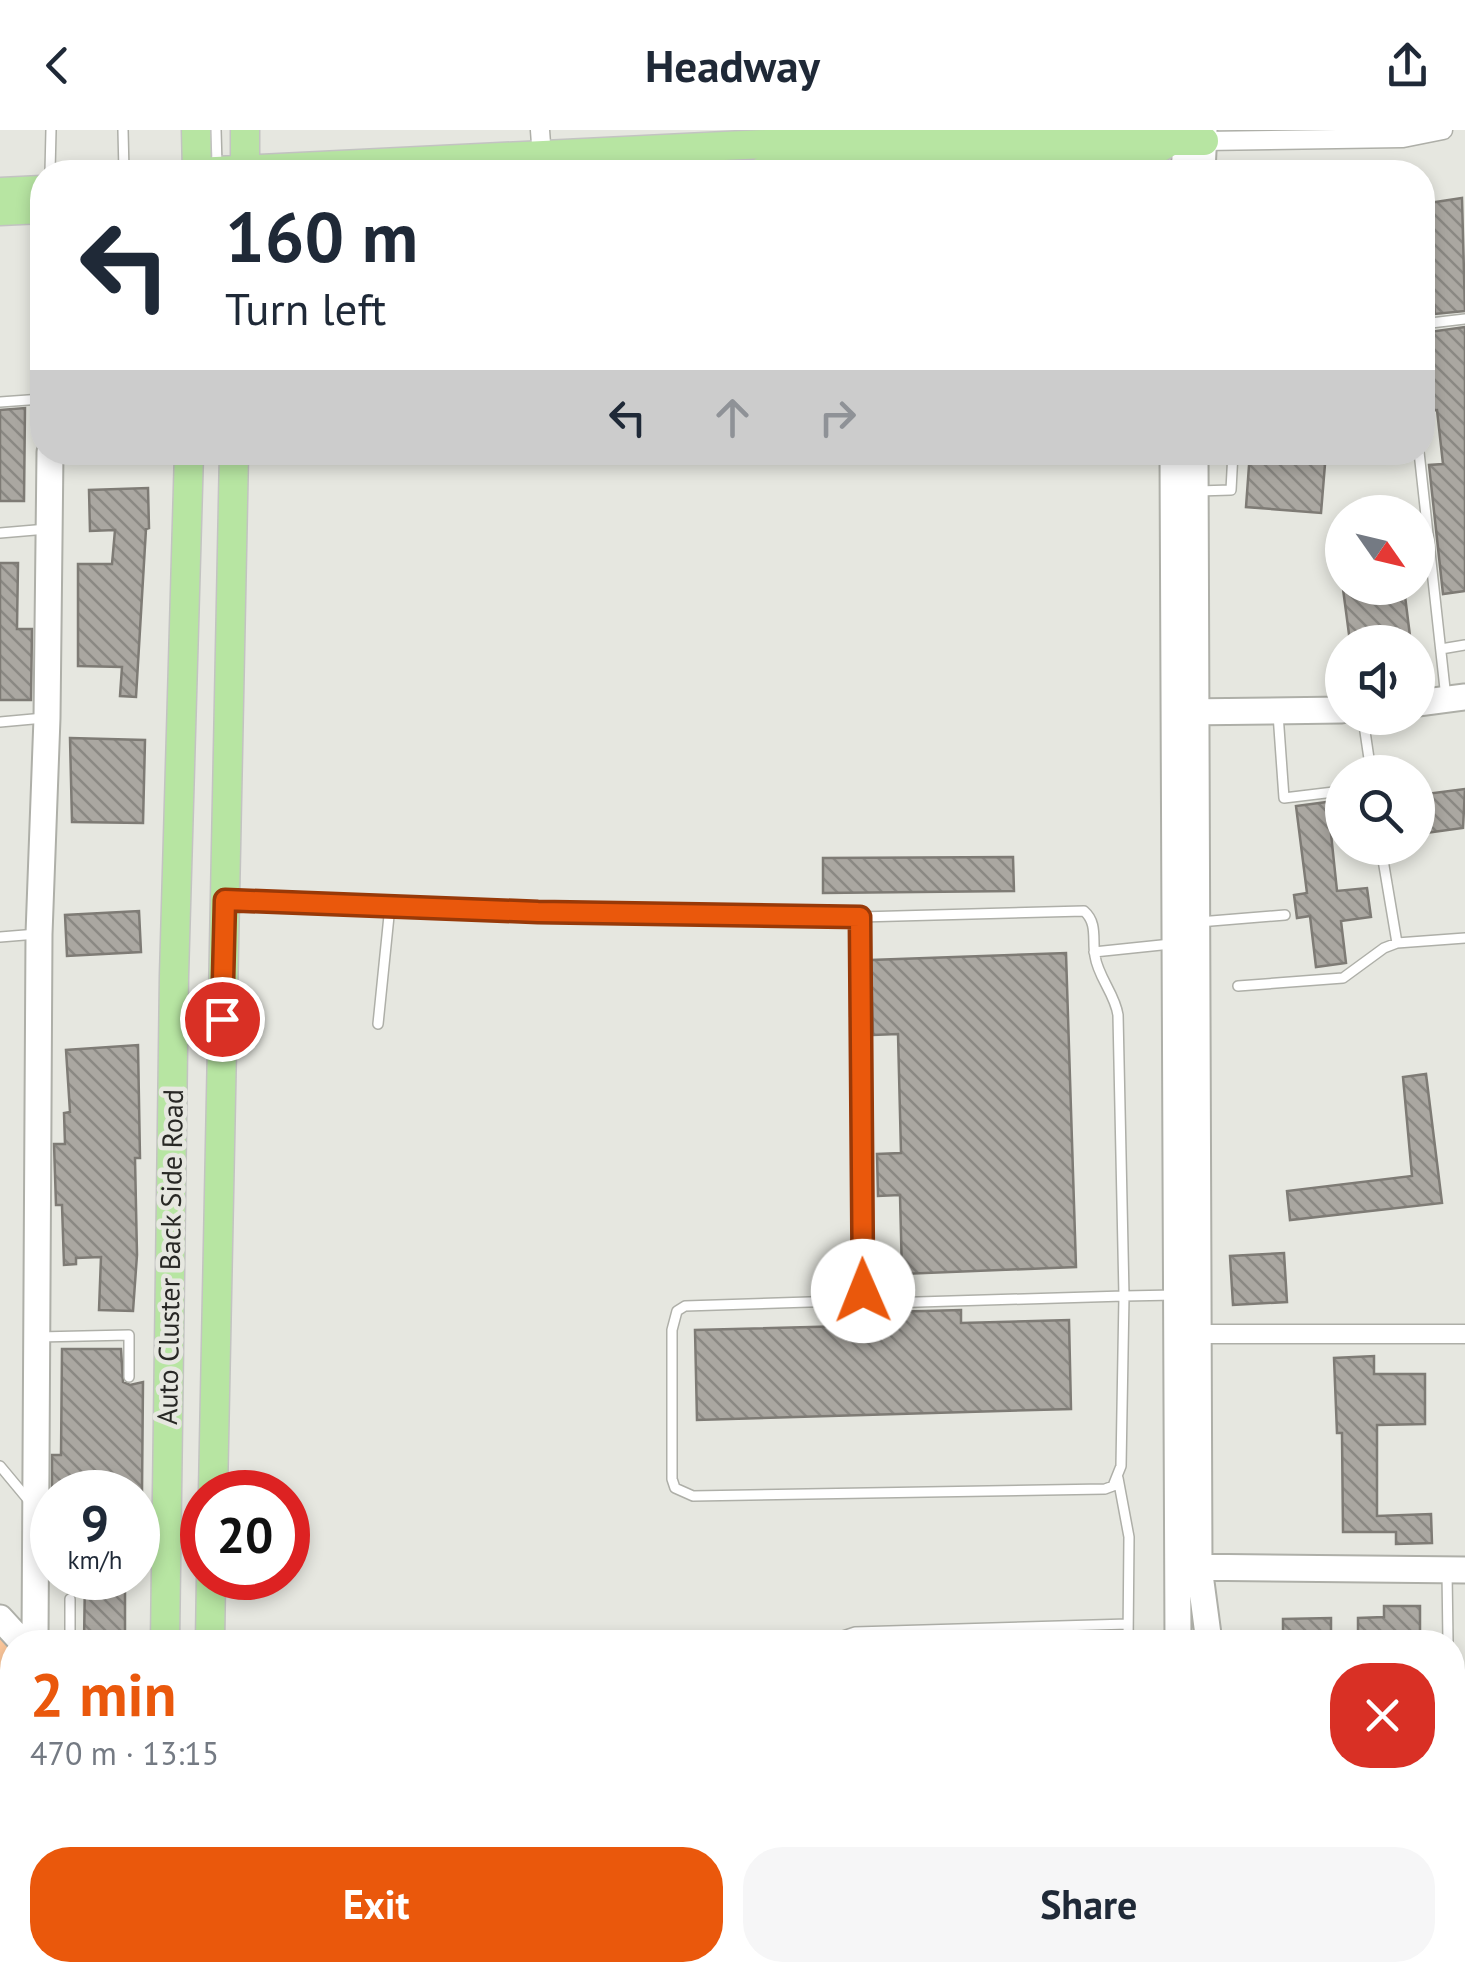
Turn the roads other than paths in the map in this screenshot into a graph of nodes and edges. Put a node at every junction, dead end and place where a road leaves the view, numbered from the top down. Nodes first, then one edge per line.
1 (51, 130) edge
2 (124, 130) edge
3 (196, 130) edge
4 (216, 130) edge
5 (246, 130) edge
6 (1444, 130) edge
7 (1190, 137) edge
8 (908, 143) edge
9 (542, 153) edge
10 (50, 160) edge
11 (124, 160) edge
12 (196, 160) edge
13 (217, 160) edge
14 (245, 160) edge
15 (426, 160) edge
16 (822, 160) edge
17 (30, 191) edge
18 (0, 192) edge
19 (30, 210) edge
20 (0, 212) edge
21 (1465, 319) edge
22 (1435, 322) edge
23 (30, 400) edge
24 (0, 402) edge
25 (50, 465) edge
26 (190, 465) edge
27 (234, 465) edge
28 (1174, 465) edge
29 (1195, 465) edge
30 (1232, 465) edge
31 (1420, 465) edge
32 (1195, 492) junction
33 (50, 528) junction
34 (0, 533) edge
35 (1465, 645) edge
36 (1441, 648) junction
37 (1456, 698) edge
38 (1325, 711) edge
39 (1185, 712) junction
40 (1278, 712) junction
41 (46, 718) junction
42 (0, 722) edge
43 (1325, 793) edge
44 (1384, 865) edge
45 (225, 900) junction
46 (390, 906) junction
47 (1190, 910) junction
48 (1285, 915) dead end
49 (860, 917) junction
50 (39, 934) junction
51 (0, 937) edge
52 (1465, 938) edge
53 (1177, 944) junction
54 (1397, 944) junction
55 (1094, 952) junction
56 (1238, 986) dead end
57 (378, 1024) dead end
58 (1176, 1294) junction
59 (1124, 1296) junction
60 (872, 1300) junction
61 (1187, 1334) junction
62 (1465, 1334) edge
63 (36, 1337) junction
64 (129, 1377) dead end
65 (0, 1466) edge
66 (35, 1470) edge
67 (213, 1470) edge
68 (1118, 1478) junction
69 (30, 1502) edge
70 (1188, 1567) junction
71 (1456, 1570) edge
72 (36, 1600) edge
73 (70, 1600) edge
74 (211, 1600) edge
75 (1203, 1614) junction
76 (1128, 1624) junction
77 (970, 1628) joint
78 (36, 1630) edge
79 (70, 1630) edge
80 (164, 1630) edge
81 (210, 1630) edge
82 (912, 1630) edge
83 (1128, 1630) edge
84 (1180, 1630) edge
85 (1198, 1630) edge
86 (1206, 1630) edge
87 (1449, 1630) edge

1 - 10 lane
2 - 11 lane
3 - 12 main road
4 - 13 lane
5 - 14 main road
6 - 7 street
7 - 8 main road
8 - 9 main road
8 - 16 main road
9 - 15 main road
17 - 18 main road
19 - 20 main road
21 - 22 lane
23 - 24 lane
25 - 33 main road
26 - 80 main road, Auto Cluster Back Side Road
27 - 45 main road, Auto Cluster Back Side Road
28 - 39 main road
29 - 32 main road
30 - 32 lane
31 - 36 lane
32 - 39 main road
33 - 34 lane
33 - 41 main road
35 - 36 lane
36 - 37 lane
38 - 40 main road
39 - 40 main road
39 - 47 main road
40 - 43 lane
41 - 42 lane
41 - 50 main road
44 - 54 lane
45 - 46 lane
45 - 67 main road, Auto Cluster Back Side Road
46 - 49 lane
46 - 57 lane
47 - 48 lane
47 - 53 main road
47 - 61 main road
49 - 55 lane
49 - 60 lane
50 - 51 lane
50 - 63 main road
52 - 54 lane
53 - 55 lane
53 - 58 main road
54 - 56 lane
55 - 59 lane
58 - 59 lane
58 - 61 main road
59 - 60 lane
59 - 68 lane
60 - 68 lane
61 - 62 street
61 - 70 main road
63 - 64 lane
63 - 66 main road
65 - 69 lane
68 - 76 lane
70 - 71 main road
70 - 75 main road
70 - 84 main road
71 - 87 lane
72 - 78 main road
73 - 79 lane
74 - 81 main road
75 - 85 main road
75 - 86 main road
76 - 77 lane
76 - 83 lane
77 - 82 lane

